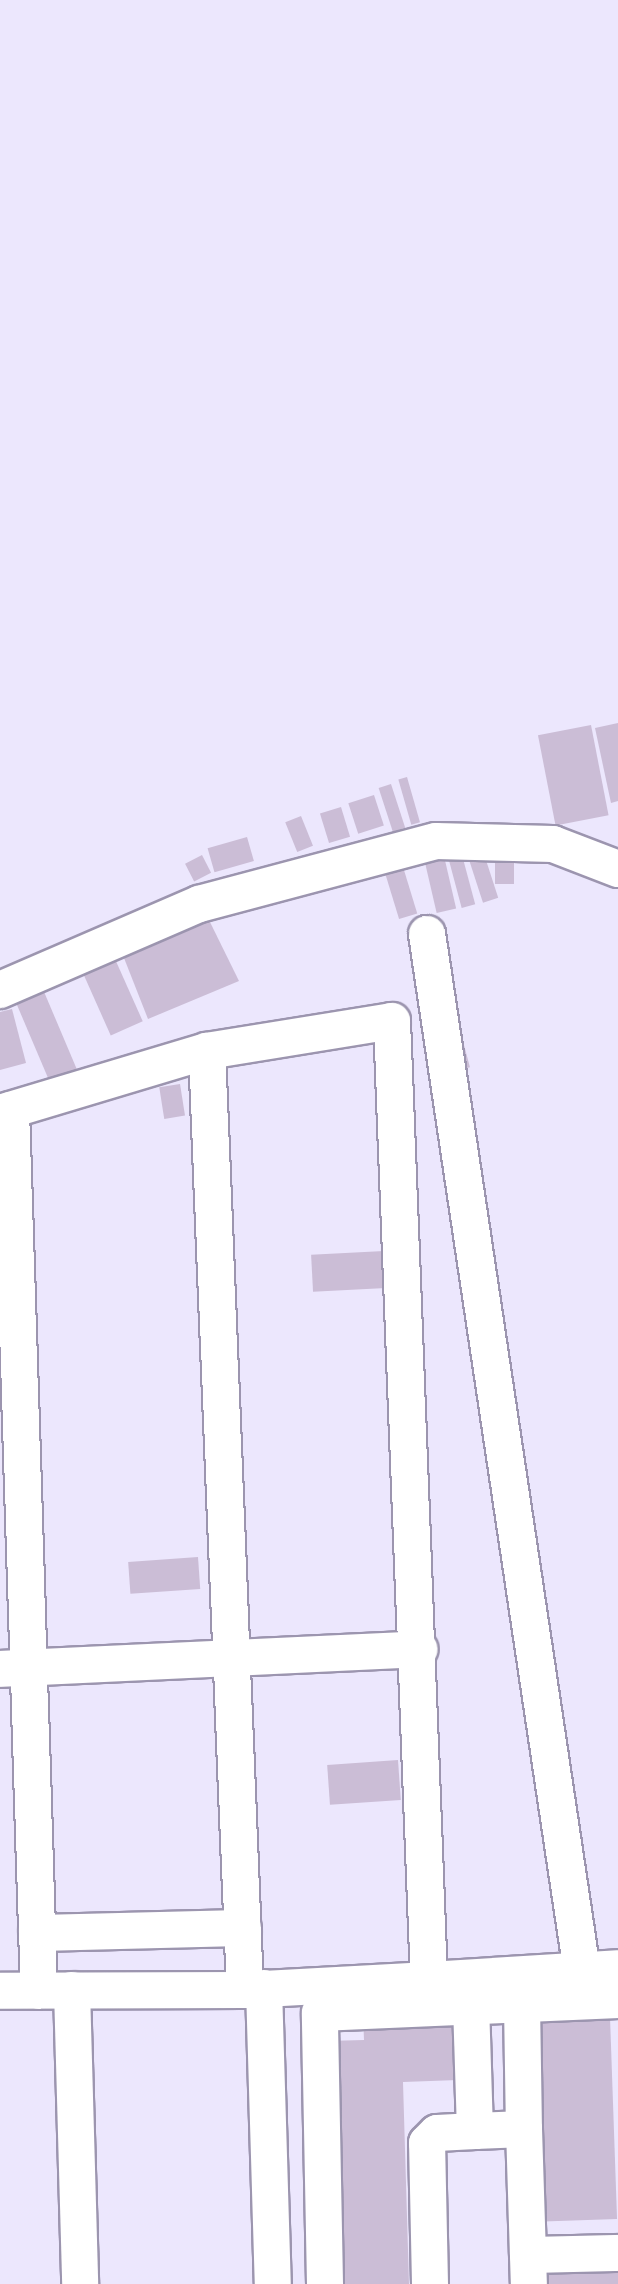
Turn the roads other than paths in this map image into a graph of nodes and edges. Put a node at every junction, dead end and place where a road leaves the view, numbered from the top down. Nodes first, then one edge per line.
1 (618, 869) edge
2 (427, 934) dead end
3 (0, 990) edge
4 (438, 1014) junction
5 (392, 1021) junction
6 (207, 1051) junction
7 (5, 1111) edge
8 (420, 1649) junction
9 (232, 1661) junction
10 (15, 1669) edge
11 (243, 1928) junction
12 (37, 1933) junction
13 (618, 1968) edge
14 (582, 1971) junction
15 (429, 1980) junction
16 (255, 1989) junction
17 (0, 1991) edge
18 (55, 1991) junction
19 (618, 2000) edge
20 (522, 2004) junction
21 (471, 2007) junction
22 (524, 2129) junction
23 (475, 2131) junction
24 (618, 2253) edge
25 (529, 2270) edge
26 (80, 2284) edge
27 (273, 2284) edge
28 (325, 2284) edge
29 (430, 2284) edge

1 - 3 street
2 - 4 street
4 - 5 street
4 - 14 street
5 - 6 street
5 - 8 street
6 - 7 street
6 - 9 street
7 - 10 street
8 - 9 street
8 - 15 street
9 - 10 street
9 - 11 street
10 - 12 street
11 - 12 street
11 - 16 street
12 - 18 street
13 - 14 street
14 - 15 street
15 - 16 street
16 - 18 street
16 - 27 street
17 - 18 street
18 - 26 street
19 - 20 street
20 - 21 street
20 - 22 street
21 - 23 street
21 - 28 street
22 - 23 street
22 - 25 street
23 - 29 street
24 - 25 street

